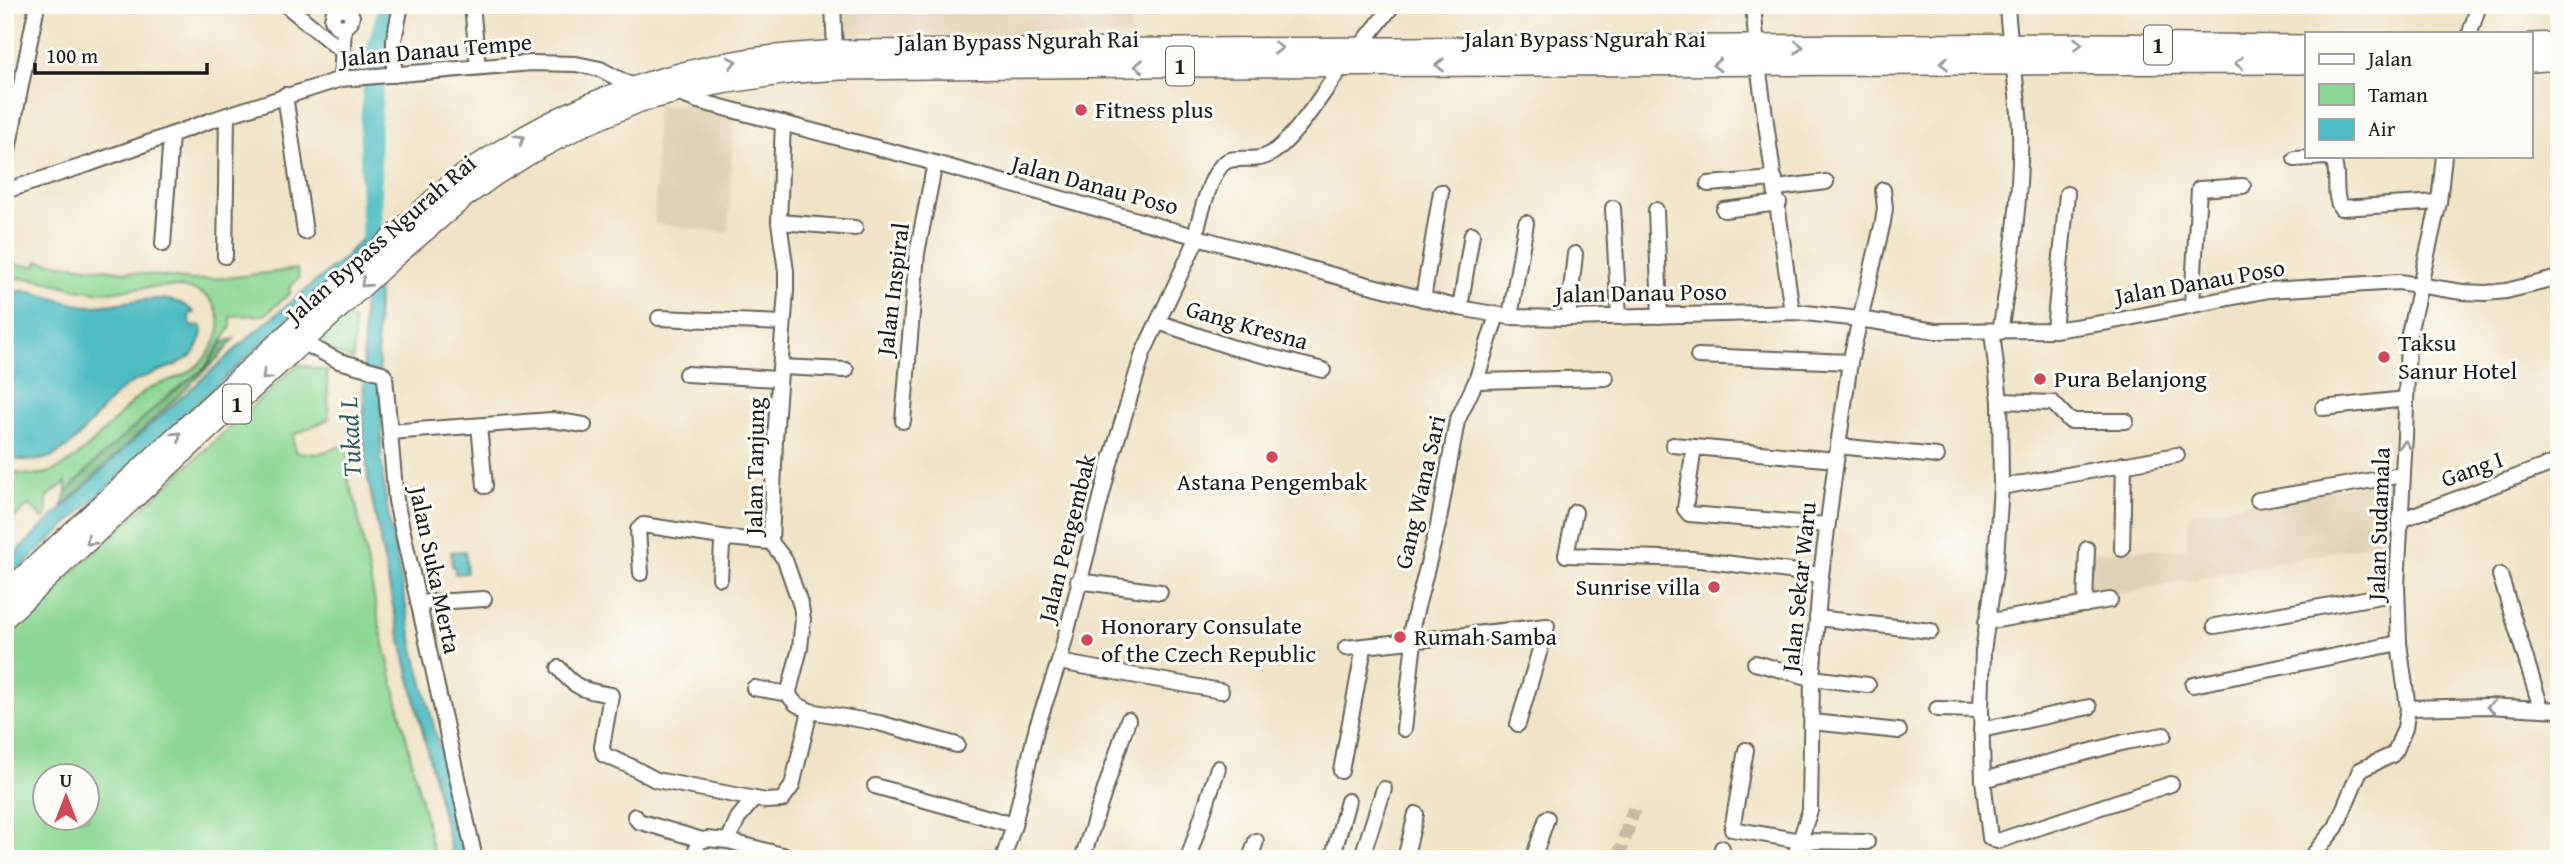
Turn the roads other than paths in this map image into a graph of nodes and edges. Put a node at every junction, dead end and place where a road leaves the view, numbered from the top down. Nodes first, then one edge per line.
1 (37, 5) edge
2 (286, 5) edge
3 (401, 5) edge
4 (472, 5) edge
5 (833, 5) edge
6 (1393, 5) edge
7 (1753, 5) edge
8 (2007, 5) edge
9 (2479, 5) edge
10 (340, 7) edge
11 (2470, 32) edge
12 (2559, 43) edge
13 (2532, 44) edge
14 (2305, 46) edge
15 (1359, 48) junction
16 (835, 51) junction
17 (343, 52) junction
18 (2011, 54) junction
19 (1758, 56) junction
20 (1228, 57) junction
21 (2559, 59) edge
22 (2532, 61) edge
23 (2305, 62) edge
24 (1343, 65) junction
25 (478, 67) junction
26 (391, 75) junction
27 (348, 78) junction
28 (728, 82) junction
29 (632, 86) junction
30 (676, 92) junction
31 (285, 95) junction
32 (743, 113) junction
33 (227, 115) junction
34 (783, 124) junction
35 (171, 135) junction
36 (2444, 158) edge
37 (2295, 159) dead end
38 (935, 163) junction
39 (5, 165) edge
40 (1826, 182) dead end
41 (1709, 184) dead end
42 (2242, 186) dead end
43 (1777, 190) junction
44 (1883, 190) dead end
45 (5, 191) edge
46 (1441, 192) dead end
47 (2067, 194) dead end
48 (2439, 202) junction
49 (1613, 208) dead end
50 (1656, 210) dead end
51 (1724, 210) dead end
52 (779, 222) junction
53 (1526, 223) dead end
54 (855, 228) dead end
55 (305, 232) dead end
56 (1472, 234) dead end
57 (1197, 237) junction
58 (163, 244) dead end
59 (392, 247) junction
60 (1575, 254) dead end
61 (225, 256) dead end
62 (2559, 278) edge
63 (2420, 284) junction
64 (1423, 299) junction
65 (2192, 304) junction
66 (328, 307) junction
67 (1460, 308) junction
68 (1792, 313) junction
69 (1503, 316) junction
70 (1661, 316) junction
71 (1619, 317) junction
72 (659, 318) dead end
73 (1568, 318) junction
74 (1859, 318) junction
75 (1158, 322) junction
76 (783, 323) junction
77 (2054, 331) junction
78 (1996, 332) junction
79 (302, 342) junction
80 (1698, 356) dead end
81 (1850, 362) junction
82 (846, 370) dead end
83 (1323, 370) dead end
84 (780, 373) junction
85 (686, 374) dead end
86 (1606, 378) dead end
87 (1476, 381) junction
88 (2406, 399) junction
89 (2000, 401) junction
90 (2323, 408) dead end
91 (902, 421) dead end
92 (2126, 421) dead end
93 (584, 425) dead end
94 (479, 426) junction
95 (390, 432) junction
96 (1673, 445) dead end
97 (1693, 447) junction
98 (1837, 453) junction
99 (2177, 455) dead end
100 (1937, 456) dead end
101 (2559, 461) edge
102 (2124, 464) junction
103 (2402, 475) junction
104 (485, 486) dead end
105 (2000, 487) junction
106 (133, 488) junction
107 (2258, 500) dead end
108 (1575, 512) dead end
109 (2400, 520) junction
110 (1827, 525) junction
111 (728, 538) junction
112 (772, 542) junction
113 (2087, 548) dead end
114 (2122, 549) dead end
115 (641, 573) dead end
116 (1821, 575) junction
117 (2500, 575) dead end
118 (720, 579) dead end
119 (1078, 581) junction
120 (1160, 592) dead end
121 (5, 593) edge
122 (2397, 593) junction
123 (484, 599) dead end
124 (2110, 600) dead end
125 (418, 603) junction
126 (2085, 605) junction
127 (5, 617) edge
128 (1817, 618) junction
129 (1986, 622) junction
130 (2215, 626) dead end
131 (1931, 631) dead end
132 (1411, 642) junction
133 (2399, 643) junction
134 (1364, 647) junction
135 (1346, 648) dead end
136 (1059, 662) junction
137 (1755, 663) dead end
138 (559, 668) dead end
139 (1812, 678) junction
140 (1868, 685) dead end
141 (2193, 685) dead end
142 (754, 688) dead end
143 (1221, 691) dead end
144 (789, 694) junction
145 (2089, 707) dead end
146 (2408, 708) junction
147 (2541, 708) junction
148 (1937, 709) dead end
149 (1981, 710) junction
150 (2559, 710) edge
151 (810, 711) junction
152 (1128, 720) dead end
153 (1812, 722) junction
154 (1518, 724) dead end
155 (1404, 729) dead end
156 (1981, 730) junction
157 (1899, 731) dead end
158 (2164, 735) dead end
159 (957, 744) dead end
160 (1746, 750) dead end
161 (1218, 768) dead end
162 (1341, 771) dead end
163 (1983, 780) junction
164 (2171, 784) dead end
165 (875, 786) dead end
166 (1384, 789) dead end
167 (754, 799) junction
168 (1348, 801) dead end
169 (1416, 814) dead end
170 (635, 816) dead end
171 (1547, 818) dead end
172 (1014, 825) junction
173 (702, 840) junction
174 (728, 841) junction
175 (1256, 841) dead end
176 (1801, 841) junction
177 (1867, 842) dead end
178 (794, 858) edge
179 (475, 859) edge
180 (694, 859) edge
181 (1003, 859) edge
182 (1082, 859) edge
183 (1188, 859) edge
184 (1250, 859) edge
185 (1332, 859) edge
186 (1361, 859) edge
187 (1405, 859) edge
188 (1533, 859) edge
189 (1794, 859) edge
190 (2310, 859) edge

1 - 39 street
2 - 17 street
3 - 26 street
4 - 25 street
5 - 16 street
6 - 15 street
7 - 19 street
8 - 18 street
9 - 11 street
10 - 17 street
12 - 13 highway
18 -> 14 highway, Jalan Bypass Ngurah Rai / 1
15 - 19 highway, Jalan Bypass Ngurah Rai / 1
20 -> 15 highway, Jalan Bypass Ngurah Rai / 1
16 - 20 highway, Jalan Bypass Ngurah Rai / 1
29 -> 16 highway, Jalan Bypass Ngurah Rai / 1
17 - 27 street
18 - 19 highway, Jalan Bypass Ngurah Rai / 1
23 -> 18 highway, Jalan Bypass Ngurah Rai / 1
18 - 78 street
19 -> 24 highway, Jalan Bypass Ngurah Rai / 1
19 - 43 street
20 - 24 highway, Jalan Bypass Ngurah Rai / 1
20 -> 28 highway, Jalan Bypass Ngurah Rai / 1
21 - 22 highway
24 - 57 street, Jalan Pengembak
25 - 26 street, Jalan Danau Tempe
25 - 29 street, Jalan Danau Tempe
26 - 27 street, Jalan Danau Tempe
27 - 31 street, Jalan Danau Tempe
28 - 30 highway, Jalan Bypass Ngurah Rai / 1
28 - 32 street
59 -> 29 highway, Jalan Bypass Ngurah Rai / 1
30 - 32 street, Jalan Danau Poso
30 - 59 highway, Jalan Bypass Ngurah Rai / 1
31 - 33 street, Jalan Danau Tempe
31 - 55 street
32 - 34 street, Jalan Danau Poso
33 - 35 street, Jalan Danau Tempe
33 - 61 street
34 - 38 street, Jalan Danau Poso
34 - 52 street, Jalan Tanjung
35 - 45 street, Jalan Danau Tempe
35 - 58 street
36 - 48 street, Jalan Sudamala
37 - 48 street
38 - 57 street, Jalan Danau Poso
38 - 91 street, Jalan Inspiral
40 - 43 street
41 - 43 street
42 - 65 street
43 - 51 street
43 - 68 street
44 - 74 street, Jalan Sekar Waru
46 - 64 street
47 - 77 street
48 - 63 street, Jalan Sudamala
49 - 71 street
50 - 70 street
52 - 54 street
52 - 76 street, Jalan Tanjung
53 - 69 street, Gang Wana Sari
56 - 67 street
57 - 64 street, Jalan Danau Poso
57 - 75 street, Jalan Pengembak
59 - 66 highway, Jalan Bypass Ngurah Rai / 1
60 - 73 street
62 - 63 street, Jalan Danau Poso
63 - 65 street, Jalan Danau Poso
63 - 88 street, Jalan Sudamala
64 - 67 street, Jalan Danau Poso
65 - 77 street, Jalan Danau Poso
66 - 79 highway, Jalan Bypass Ngurah Rai / 1
106 -> 66 highway, Jalan Bypass Ngurah Rai / 1
67 - 69 street, Jalan Danau Poso
68 - 70 street, Jalan Danau Poso
68 - 74 street, Jalan Danau Poso
69 - 73 street, Jalan Danau Poso
69 - 87 street, Gang Wana Sari
70 - 71 street, Jalan Danau Poso
71 - 73 street, Jalan Danau Poso
72 - 76 street
74 - 78 street, Jalan Danau Poso
74 - 81 street, Jalan Sekar Waru
75 - 83 street, Gang Kresna
75 - 119 street, Jalan Pengembak
76 - 84 street, Jalan Tanjung
77 - 78 street, Jalan Danau Poso
78 - 89 street
79 - 95 street, Jalan Suka Merta
79 -> 106 highway, Jalan Bypass Ngurah Rai / 1
80 - 81 street
81 - 98 street, Jalan Sekar Waru
82 - 84 street
84 - 85 street
84 - 112 street, Jalan Tanjung
86 - 87 street
87 - 132 street, Gang Wana Sari
88 - 90 street
103 -> 88 street, Jalan Sudamala
89 - 92 street
89 - 105 street
93 - 94 street
94 - 95 street
94 - 104 street
95 - 125 street, Jalan Suka Merta
96 - 97 street
97 - 98 street
97 - 110 street
98 - 100 street
98 - 110 street, Jalan Sekar Waru
99 - 102 street
101 - 109 street, Gang I
102 - 105 street
102 - 114 street
103 - 107 street
103 - 109 street, Jalan Sudamala
105 - 129 street
106 - 121 highway, Jalan Bypass Ngurah Rai / 1
106 -> 127 highway, Jalan Bypass Ngurah Rai / 1
108 - 116 street
109 - 122 street, Jalan Sudamala
110 - 116 street, Jalan Sekar Waru
111 - 112 street
111 - 115 street
111 - 118 street
112 - 144 street, Jalan Tanjung
113 - 126 street
116 - 128 street, Jalan Sekar Waru
117 - 147 street
119 - 120 street
119 - 136 street, Jalan Pengembak
122 - 130 street
122 - 133 street, Jalan Sudamala
123 - 125 street
124 - 126 street
125 - 179 street, Jalan Suka Merta
126 - 129 street
128 - 131 street
128 - 139 street, Jalan Sekar Waru
129 - 149 street
132 - 134 street
132 - 154 street
132 - 155 street, Gang Wana Sari
133 - 141 street
133 - 146 street, Jalan Sudamala
134 - 135 street
134 - 162 street
136 - 143 street
136 - 172 street, Jalan Pengembak
137 - 139 street
138 - 167 street
139 - 140 street
139 - 153 street, Jalan Sekar Waru
142 - 144 street
144 - 151 street
145 - 156 street
147 -> 146 street
146 - 190 street, Jalan Sudamala
147 - 150 street
148 - 149 street
149 - 156 street
151 - 159 street
151 - 167 street
152 - 182 street
153 - 157 street
153 - 176 street, Jalan Sekar Waru
156 - 163 street
158 - 163 street
160 - 176 street
161 - 183 street
163 - 164 street
165 - 172 street
166 - 186 street
167 - 174 street
168 - 185 street
169 - 187 street
170 - 173 street
171 - 188 street
172 - 181 street, Jalan Pengembak
173 - 174 street
173 - 180 street
174 - 178 street
175 - 184 street
176 - 177 street
176 - 189 street, Jalan Sekar Waru

